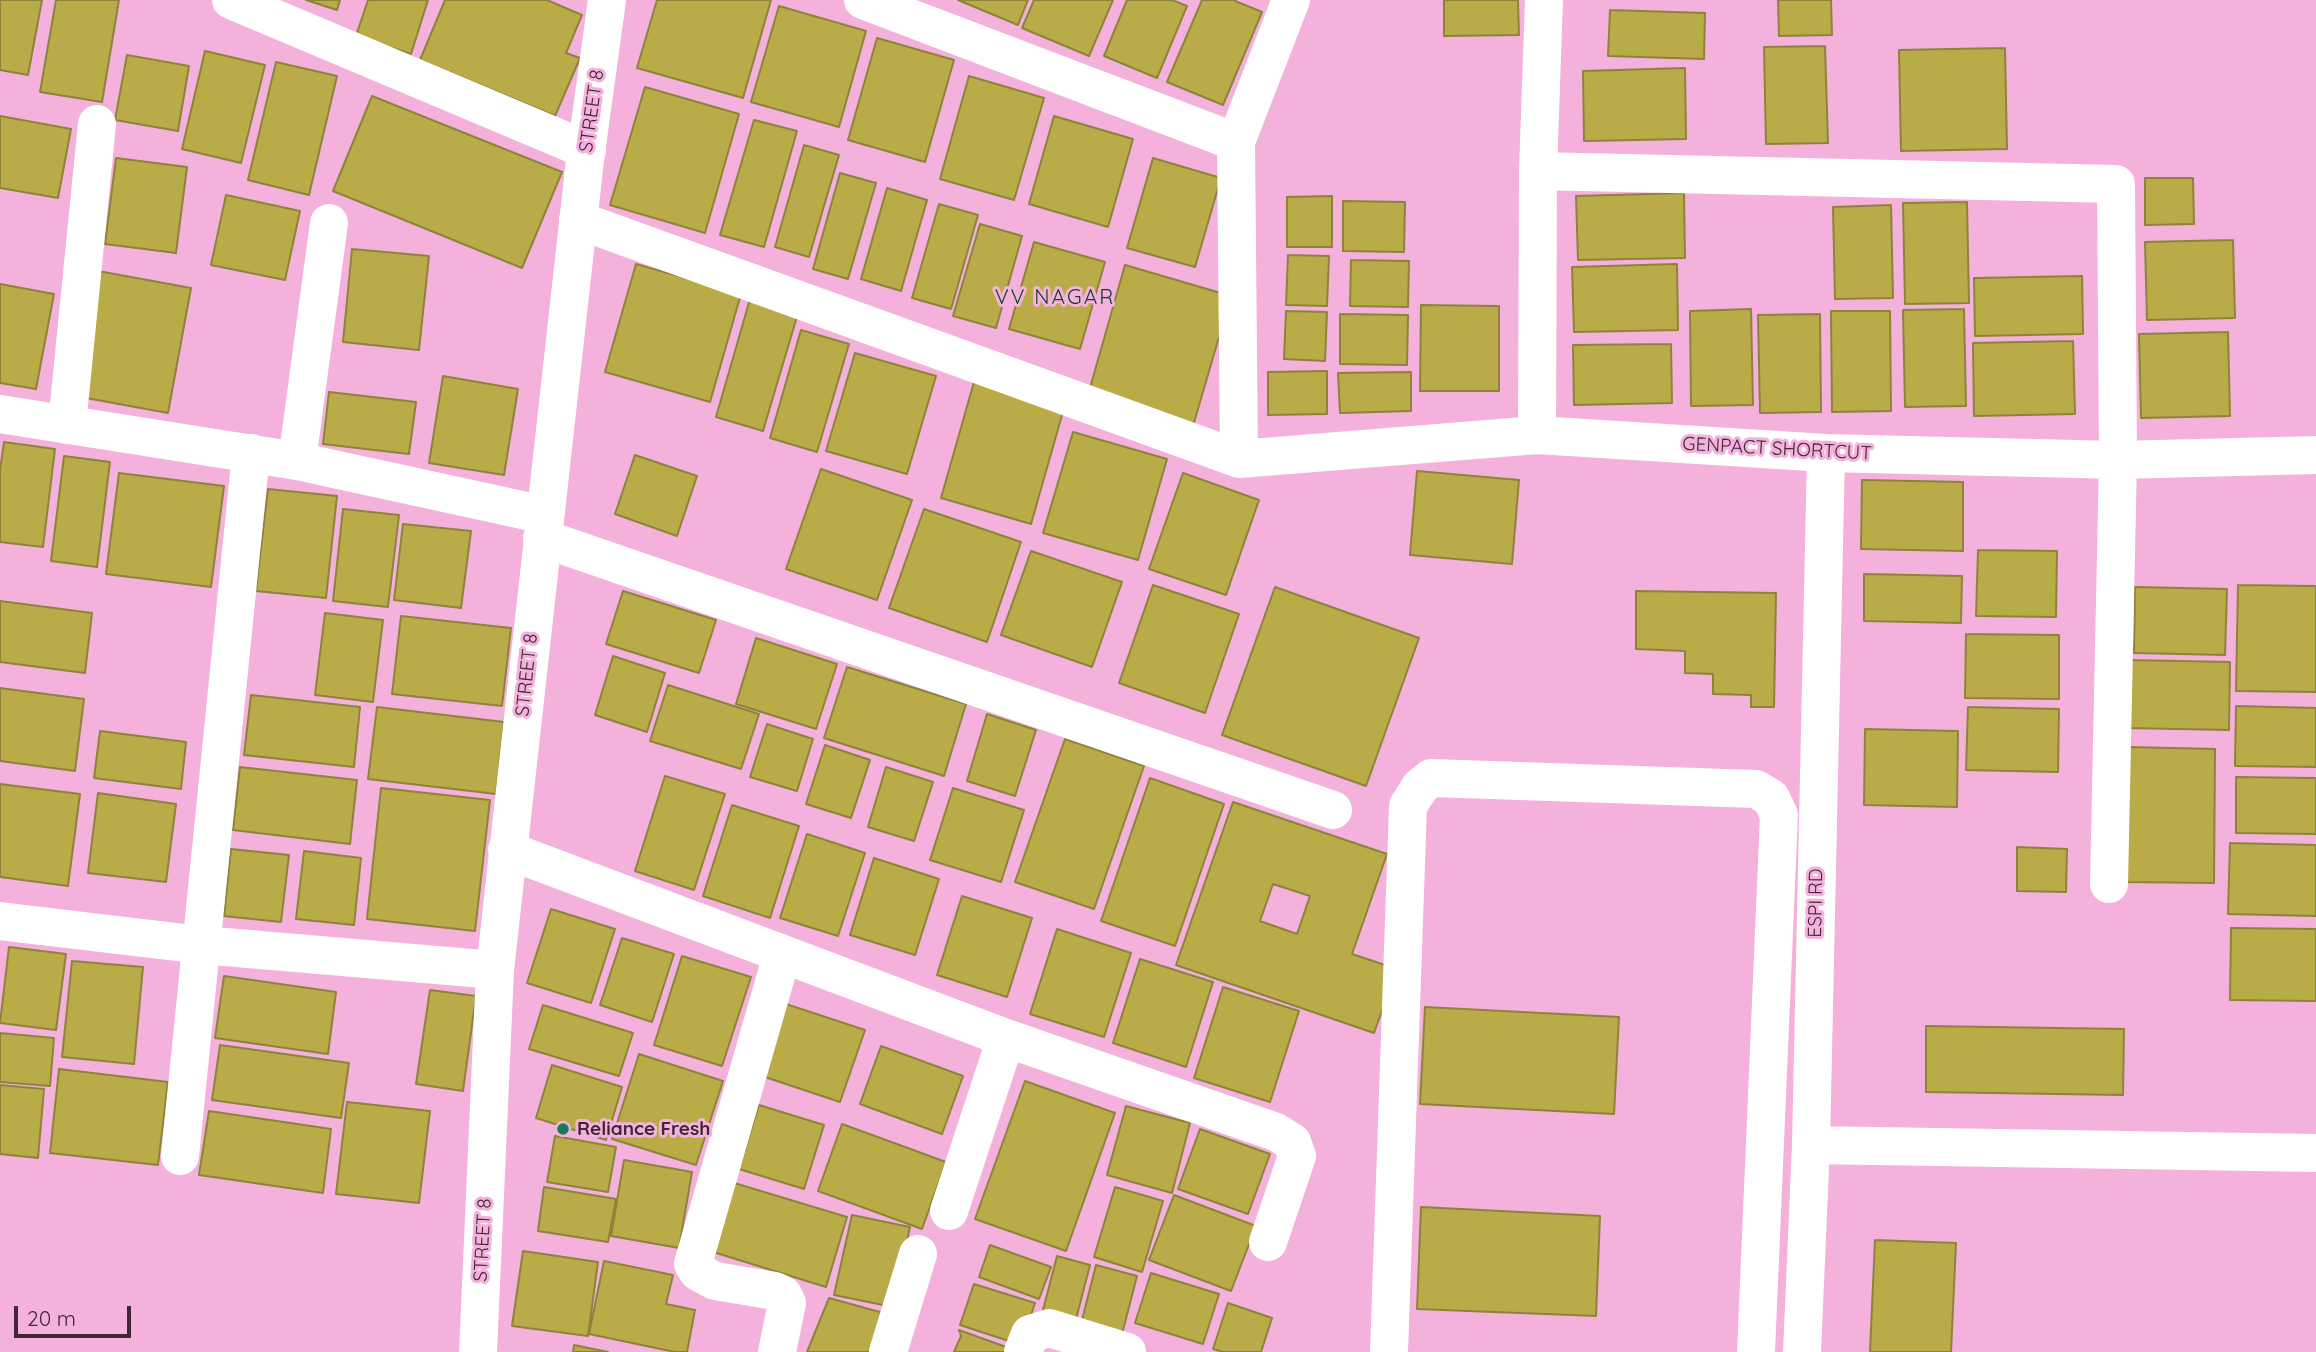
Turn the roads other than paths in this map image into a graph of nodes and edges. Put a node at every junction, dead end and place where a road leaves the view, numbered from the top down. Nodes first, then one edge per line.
1 (231, 0) edge
2 (607, 0) edge
3 (863, 0) edge
4 (1291, 0) edge
5 (1544, 0) edge
6 (97, 124) dead end
7 (1236, 142) junction
8 (587, 150) junction
9 (1538, 171) junction
10 (578, 220) junction
11 (329, 223) dead end
12 (0, 414) edge
13 (67, 425) junction
14 (1537, 435) junction
15 (251, 453) junction
16 (1826, 453) junction
17 (2316, 455) edge
18 (1239, 459) junction
19 (2118, 460) junction
20 (297, 461) junction
21 (544, 527) junction
22 (1334, 810) dead end
23 (507, 850) junction
24 (2109, 884) dead end
25 (0, 922) edge
26 (202, 945) junction
27 (782, 955) junction
28 (495, 970) junction
29 (1006, 1038) junction
30 (1811, 1145) junction
31 (2316, 1153) edge
32 (180, 1156) dead end
33 (1762, 1202) junction
34 (1808, 1203) junction
35 (949, 1211) dead end
36 (1268, 1242) dead end
37 (918, 1254) dead end
38 (1761, 1259) junction
39 (1806, 1260) junction
40 (478, 1352) edge
41 (777, 1352) edge
42 (888, 1352) edge
43 (1023, 1352) edge
44 (1127, 1352) edge
45 (1389, 1352) edge
46 (1756, 1352) edge
47 (1802, 1352) edge

1 - 8 street
2 - 8 street, STREET 8
3 - 7 street
4 - 7 street
5 - 9 street
6 - 13 street
7 - 18 street
8 - 10 street, STREET 8
9 - 14 street
9 - 19 street
10 - 18 street
10 - 21 street, STREET 8
11 - 20 street
12 - 13 street
13 - 15 street
14 - 16 street, GENPACT SHORTCUT
14 - 18 street, GENPACT SHORTCUT
15 - 20 street
15 - 26 street
16 - 19 street, GENPACT SHORTCUT
16 - 30 street, ESPI RD
17 - 19 street, GENPACT SHORTCUT
19 - 24 street
20 - 21 street
21 - 22 street
21 - 23 street, STREET 8
23 - 27 street
23 - 28 street, STREET 8
25 - 26 street
26 - 28 street
26 - 32 street
27 - 29 street
27 - 41 street
28 - 40 street, STREET 8
29 - 35 street
29 - 36 street
30 - 31 street
30 - 34 street, ESPI RD
33 - 34 street
33 - 38 street
33 - 45 street
34 - 39 street, ESPI RD
37 - 42 street
38 - 39 street
38 - 46 street
39 - 47 street, ESPI RD
43 - 44 street

